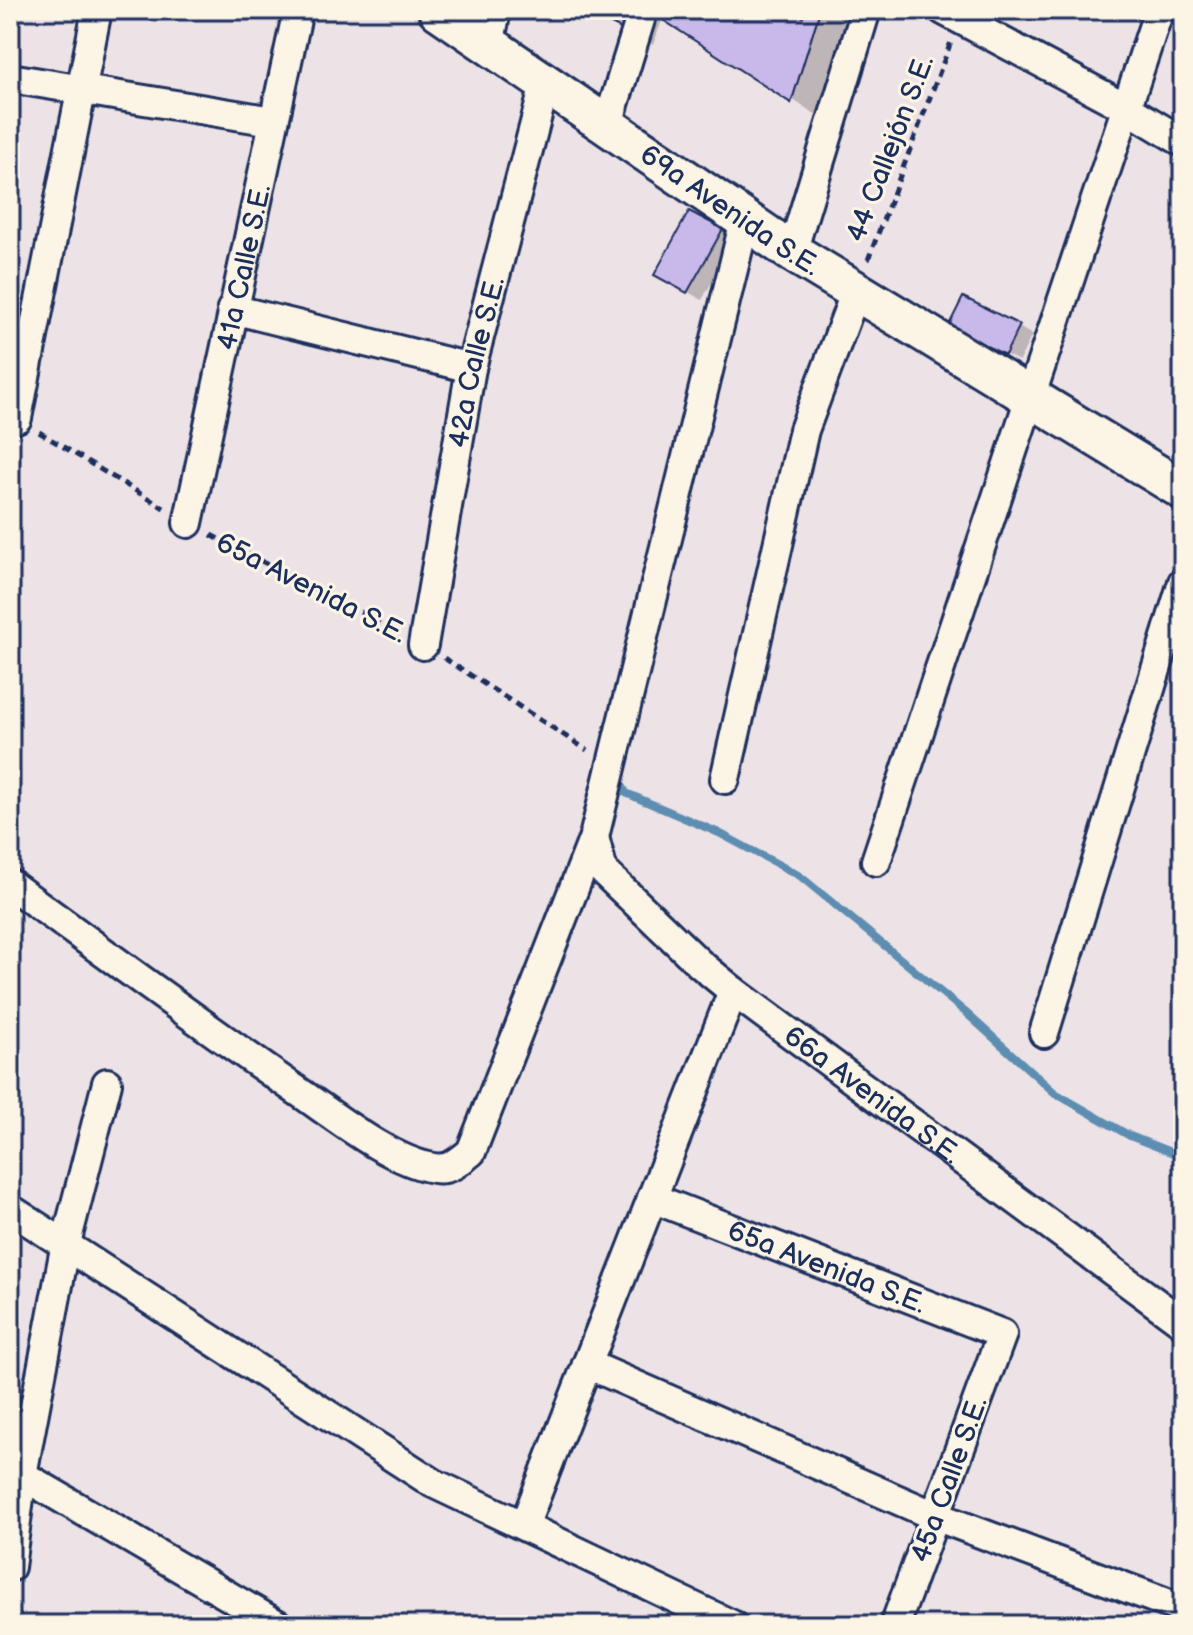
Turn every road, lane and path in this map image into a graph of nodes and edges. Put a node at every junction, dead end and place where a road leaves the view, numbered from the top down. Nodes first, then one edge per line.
1 (97, 10) edge
2 (298, 10) edge
3 (438, 10) edge
4 (643, 10) edge
5 (866, 10) edge
6 (1159, 10) edge
7 (951, 14) edge
8 (492, 28) edge
9 (10, 78) edge
10 (545, 85) junction
11 (81, 92) junction
12 (1125, 107) junction
13 (273, 121) junction
14 (607, 127) junction
15 (1183, 142) edge
16 (745, 220) junction
17 (792, 252) junction
18 (856, 291) junction
19 (232, 309) junction
20 (471, 368) junction
21 (1032, 398) junction
22 (17, 418) joint
23 (1183, 490) edge
24 (188, 523) junction
25 (1183, 582) edge
26 (423, 645) junction
27 (611, 766) junction
28 (725, 779) dead end
29 (594, 837) junction
30 (876, 861) dead end
31 (10, 884) edge
32 (733, 991) junction
33 (1044, 1033) dead end
34 (107, 1083) dead end
35 (652, 1198) junction
36 (10, 1209) edge
37 (66, 1243) junction
38 (1183, 1323) edge
39 (1002, 1334) joint
40 (587, 1364) junction
41 (16, 1471) edge
42 (935, 1516) junction
43 (524, 1526) junction
44 (10, 1567) edge
45 (1183, 1609) edge
46 (278, 1625) edge
47 (732, 1625) edge
48 (895, 1625) edge

1 - 11 street
2 - 13 street, 41a Calle S.E.
3 - 8 street, 69a Avenida S.E.
4 - 14 street
5 - 17 street
6 - 12 street
7 - 12 street
7 - 18 path, 44 Callejón S.E.
8 - 10 street, 69a Avenida S.E.
9 - 11 street
10 - 14 street, 69a Avenida S.E.
10 - 20 street, 42a Calle S.E.
11 - 13 street
11 - 22 street
12 - 15 street
12 - 21 street
13 - 19 street, 41a Calle S.E.
14 - 16 street, 69a Avenida S.E.
16 - 17 street, 69a Avenida S.E.
16 - 27 street
17 - 18 street, 69a Avenida S.E.
18 - 21 street, 69a Avenida S.E.
18 - 28 street
19 - 20 street
19 - 24 street, 41a Calle S.E.
20 - 26 street, 42a Calle S.E.
21 - 23 street, 69a Avenida S.E.
21 - 30 street
22 - 24 path, 65a Avenida S.E.
24 - 26 path, 65a Avenida S.E.
25 - 33 street
26 - 27 path, 65a Avenida S.E.
27 - 29 street
29 - 31 street
29 - 32 street, 66a Avenida S.E.
32 - 35 street
32 - 38 street, 66a Avenida S.E.
34 - 37 street
35 - 39 street, 65a Avenida S.E.
35 - 40 street
36 - 37 street
37 - 41 street
37 - 43 street
39 - 42 street, 45a Calle S.E.
40 - 42 street
40 - 43 street
41 - 44 street
41 - 46 street
42 - 45 street
42 - 48 street, 45a Calle S.E.
43 - 47 street

